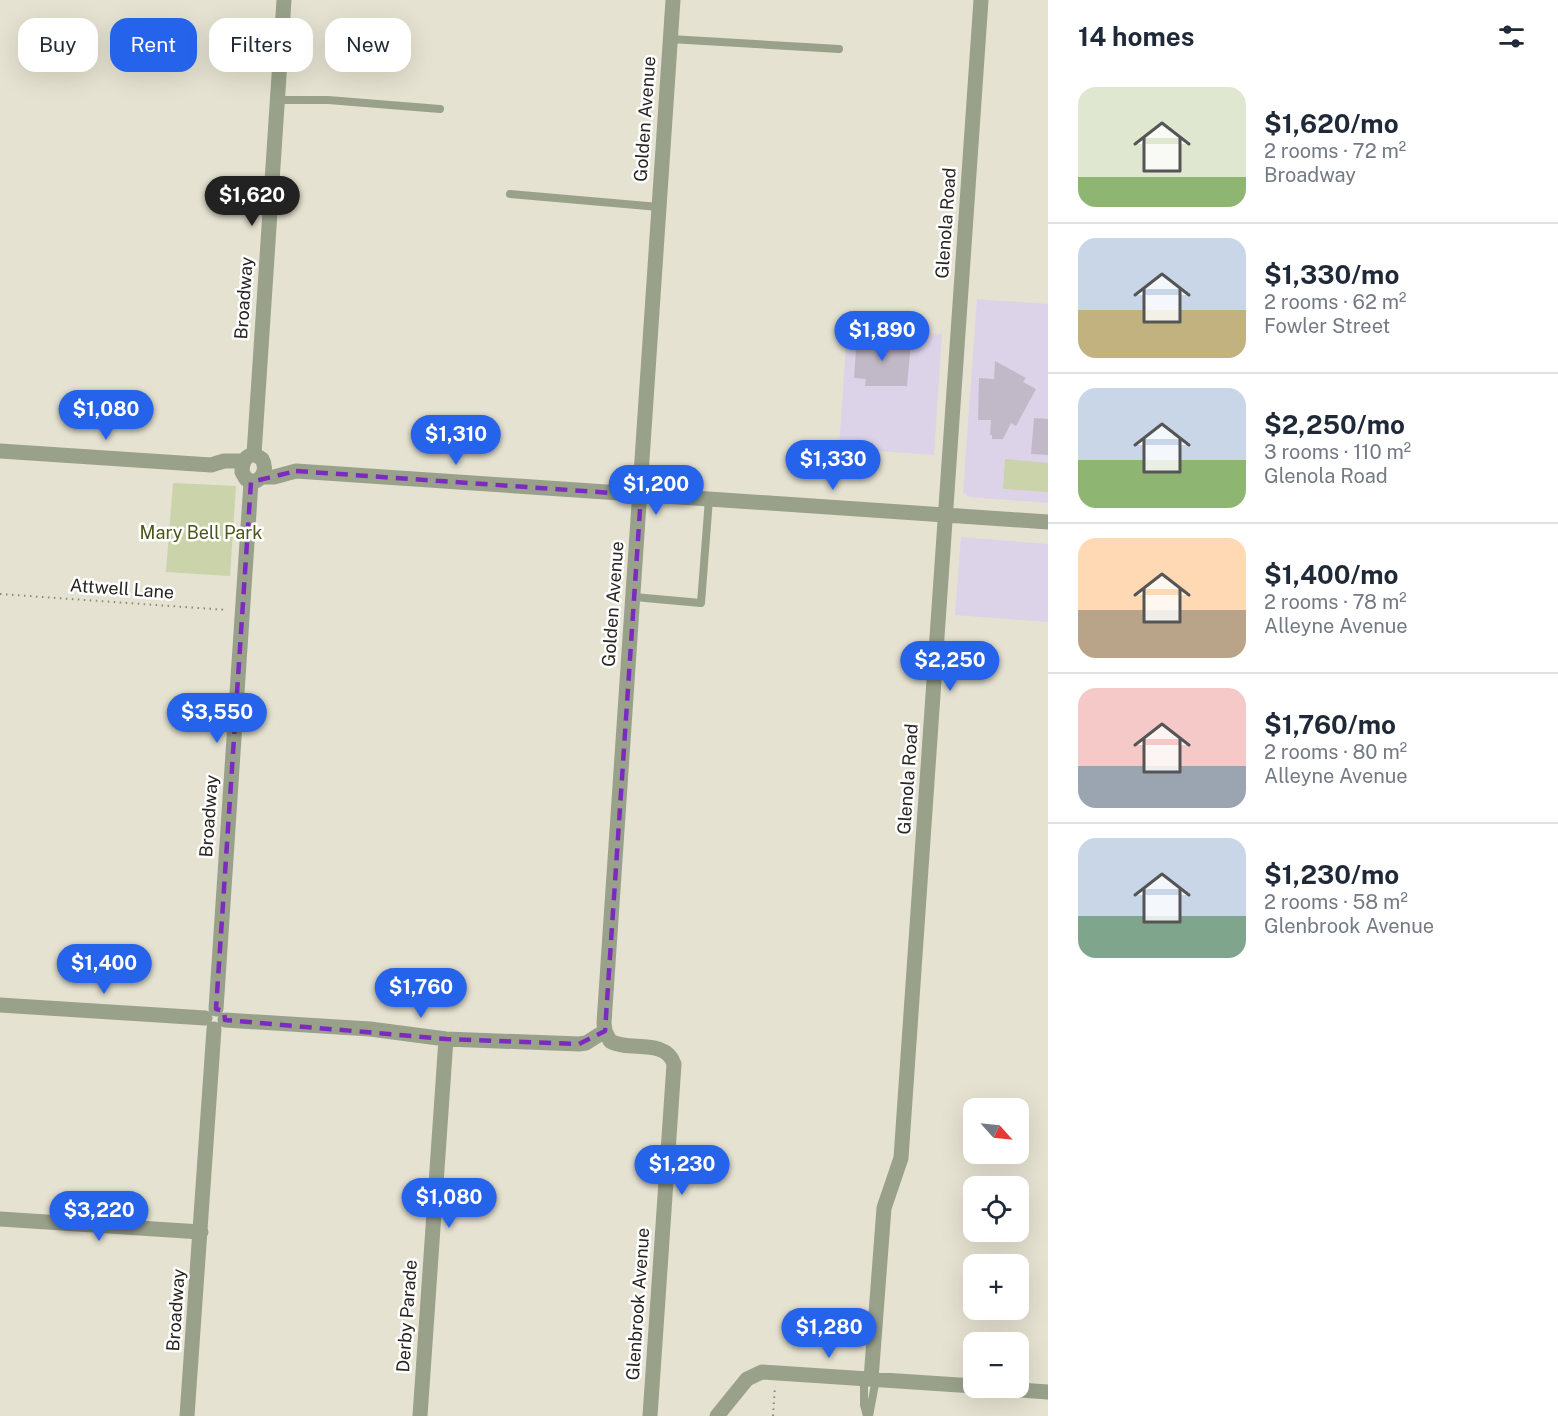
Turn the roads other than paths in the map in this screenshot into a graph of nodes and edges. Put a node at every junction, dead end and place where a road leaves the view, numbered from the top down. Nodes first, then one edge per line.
1 (284, 0) edge
2 (673, 0) edge
3 (981, 0) edge
4 (670, 39) junction
5 (839, 50) dead end
6 (277, 100) junction
7 (440, 109) dead end
8 (510, 194) dead end
9 (659, 207) junction
10 (0, 451) edge
11 (253, 469) junction
12 (641, 495) junction
13 (709, 499) junction
14 (945, 515) junction
15 (1048, 522) edge
16 (634, 597) junction
17 (0, 1005) edge
18 (215, 1019) junction
19 (605, 1031) junction
20 (446, 1039) junction
21 (0, 1219) edge
22 (201, 1232) junction
23 (871, 1379) junction
24 (963, 1385) edge
25 (1029, 1391) edge
26 (1048, 1392) edge
27 (188, 1415) edge
28 (420, 1416) edge
29 (650, 1416) edge
30 (717, 1416) edge
31 (868, 1416) edge

1 - 6 street, Broadway
2 - 4 street, Golden Avenue
3 - 14 street, Glenola Road
4 - 5 lane
4 - 9 street, Golden Avenue
6 - 7 lane
6 - 11 street, Broadway
8 - 9 lane
9 - 12 street, Golden Avenue
10 - 11 street
11 - 12 street
11 - 18 street, Broadway
12 - 13 street
12 - 16 street, Golden Avenue
13 - 14 street
13 - 16 lane
14 - 15 street
14 - 23 street, Glenola Road
16 - 19 street, Golden Avenue
17 - 18 street
18 - 20 street
18 - 22 street, Broadway
19 - 20 street
19 - 29 street, Glenbrook Avenue
20 - 28 street, Derby Parade
21 - 22 street
22 - 27 street, Broadway
23 - 24 street
23 - 30 street
23 - 31 lane
25 - 26 street

